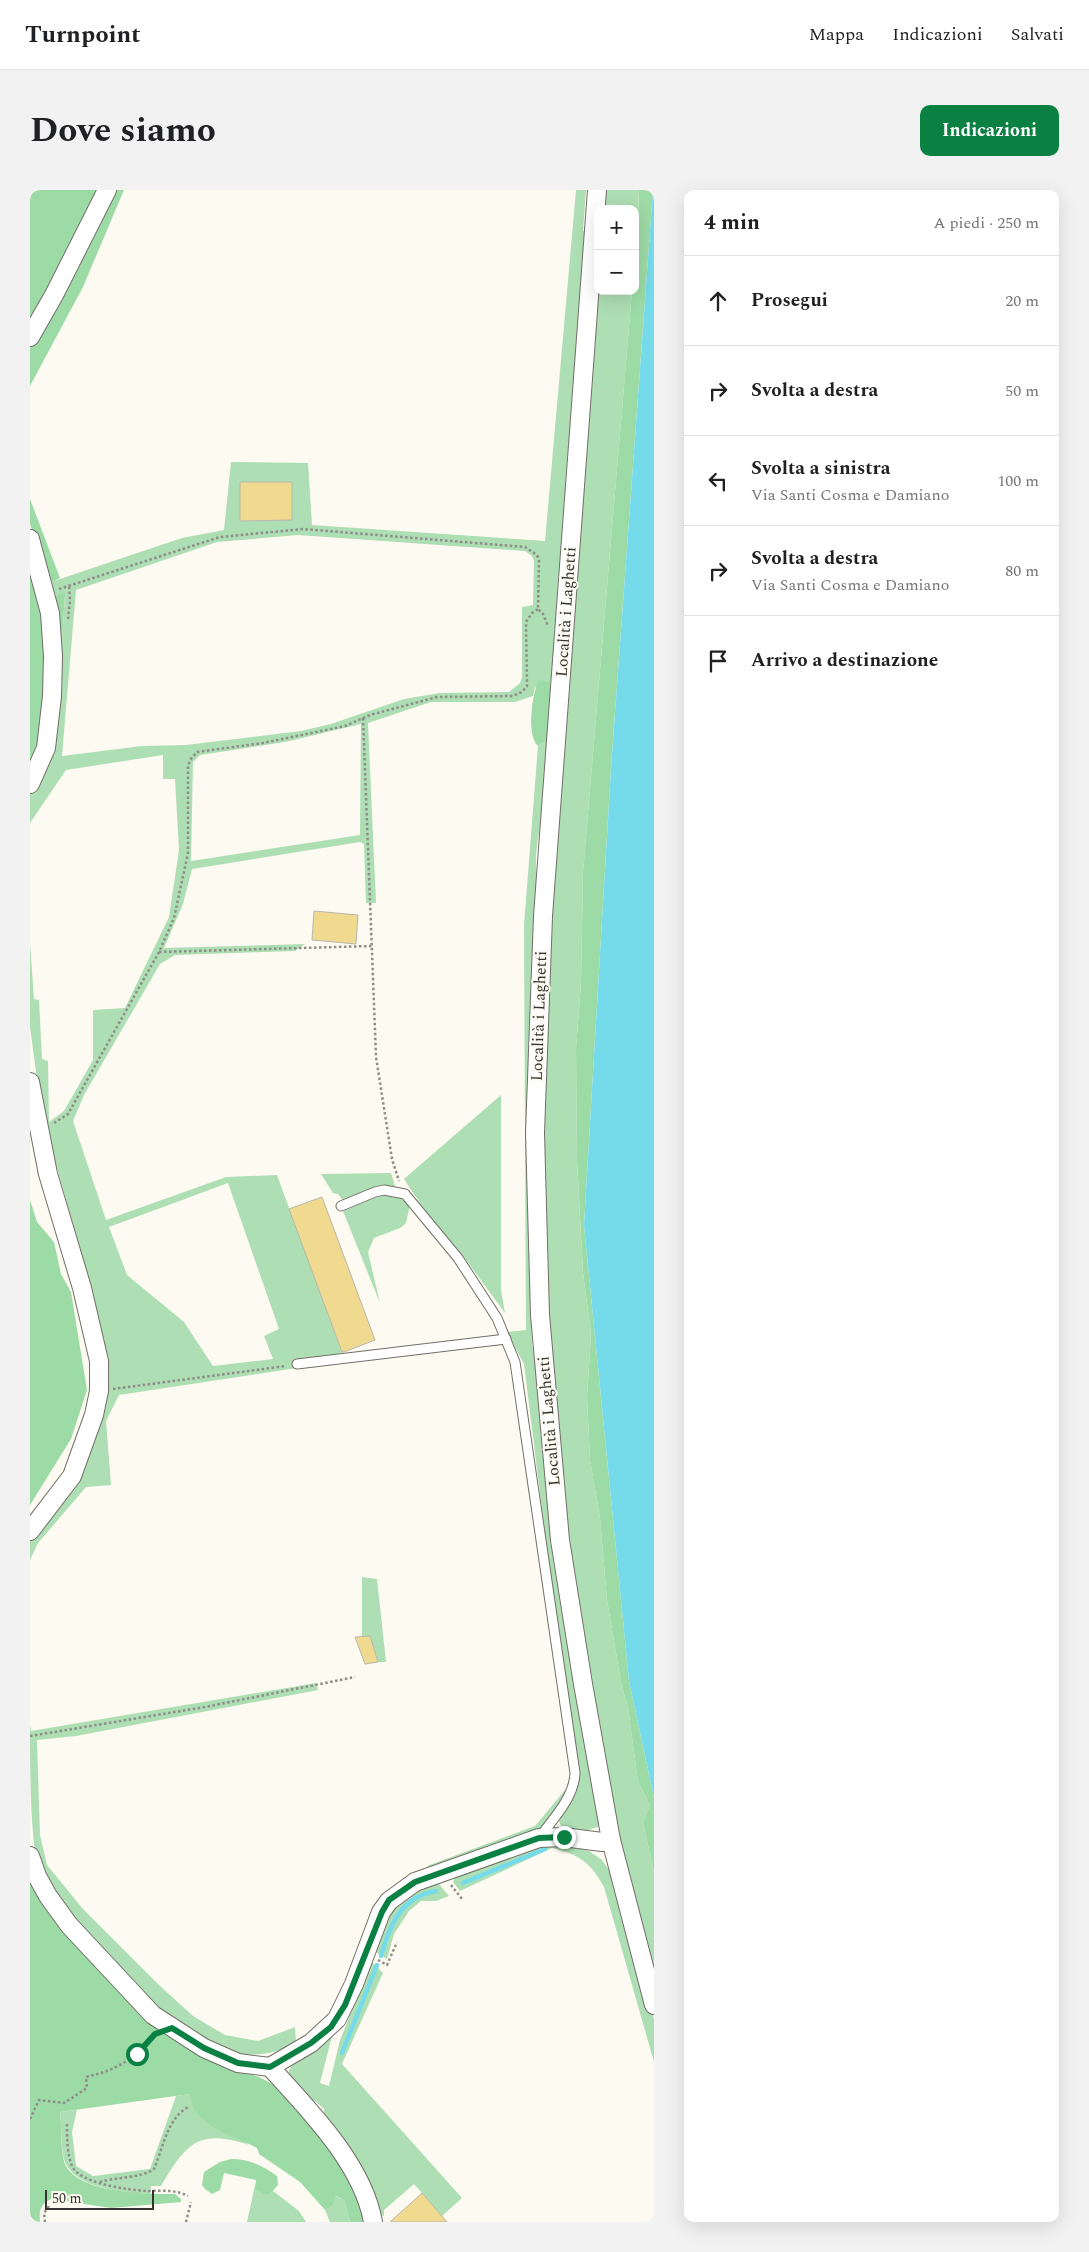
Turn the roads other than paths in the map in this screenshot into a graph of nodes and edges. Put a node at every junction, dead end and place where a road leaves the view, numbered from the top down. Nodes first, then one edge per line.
1 (107, 190) edge
2 (597, 190) edge
3 (30, 336) edge
4 (30, 539) edge
5 (30, 784) edge
6 (30, 1082) edge
7 (341, 1206) dead end
8 (506, 1339) junction
9 (297, 1364) road end
10 (30, 1531) edge
11 (539, 1838) junction
12 (610, 1840) junction
13 (30, 1856) edge
14 (654, 2005) edge
15 (270, 2067) junction
16 (373, 2222) edge

1 - 3 street
2 - 12 street, Località i Laghetti
4 - 5 street
6 - 10 street
7 - 8 lane
8 - 9 lane
8 - 11 lane
11 - 12 street
11 - 15 street
12 - 14 street
13 - 15 street
15 - 16 street

